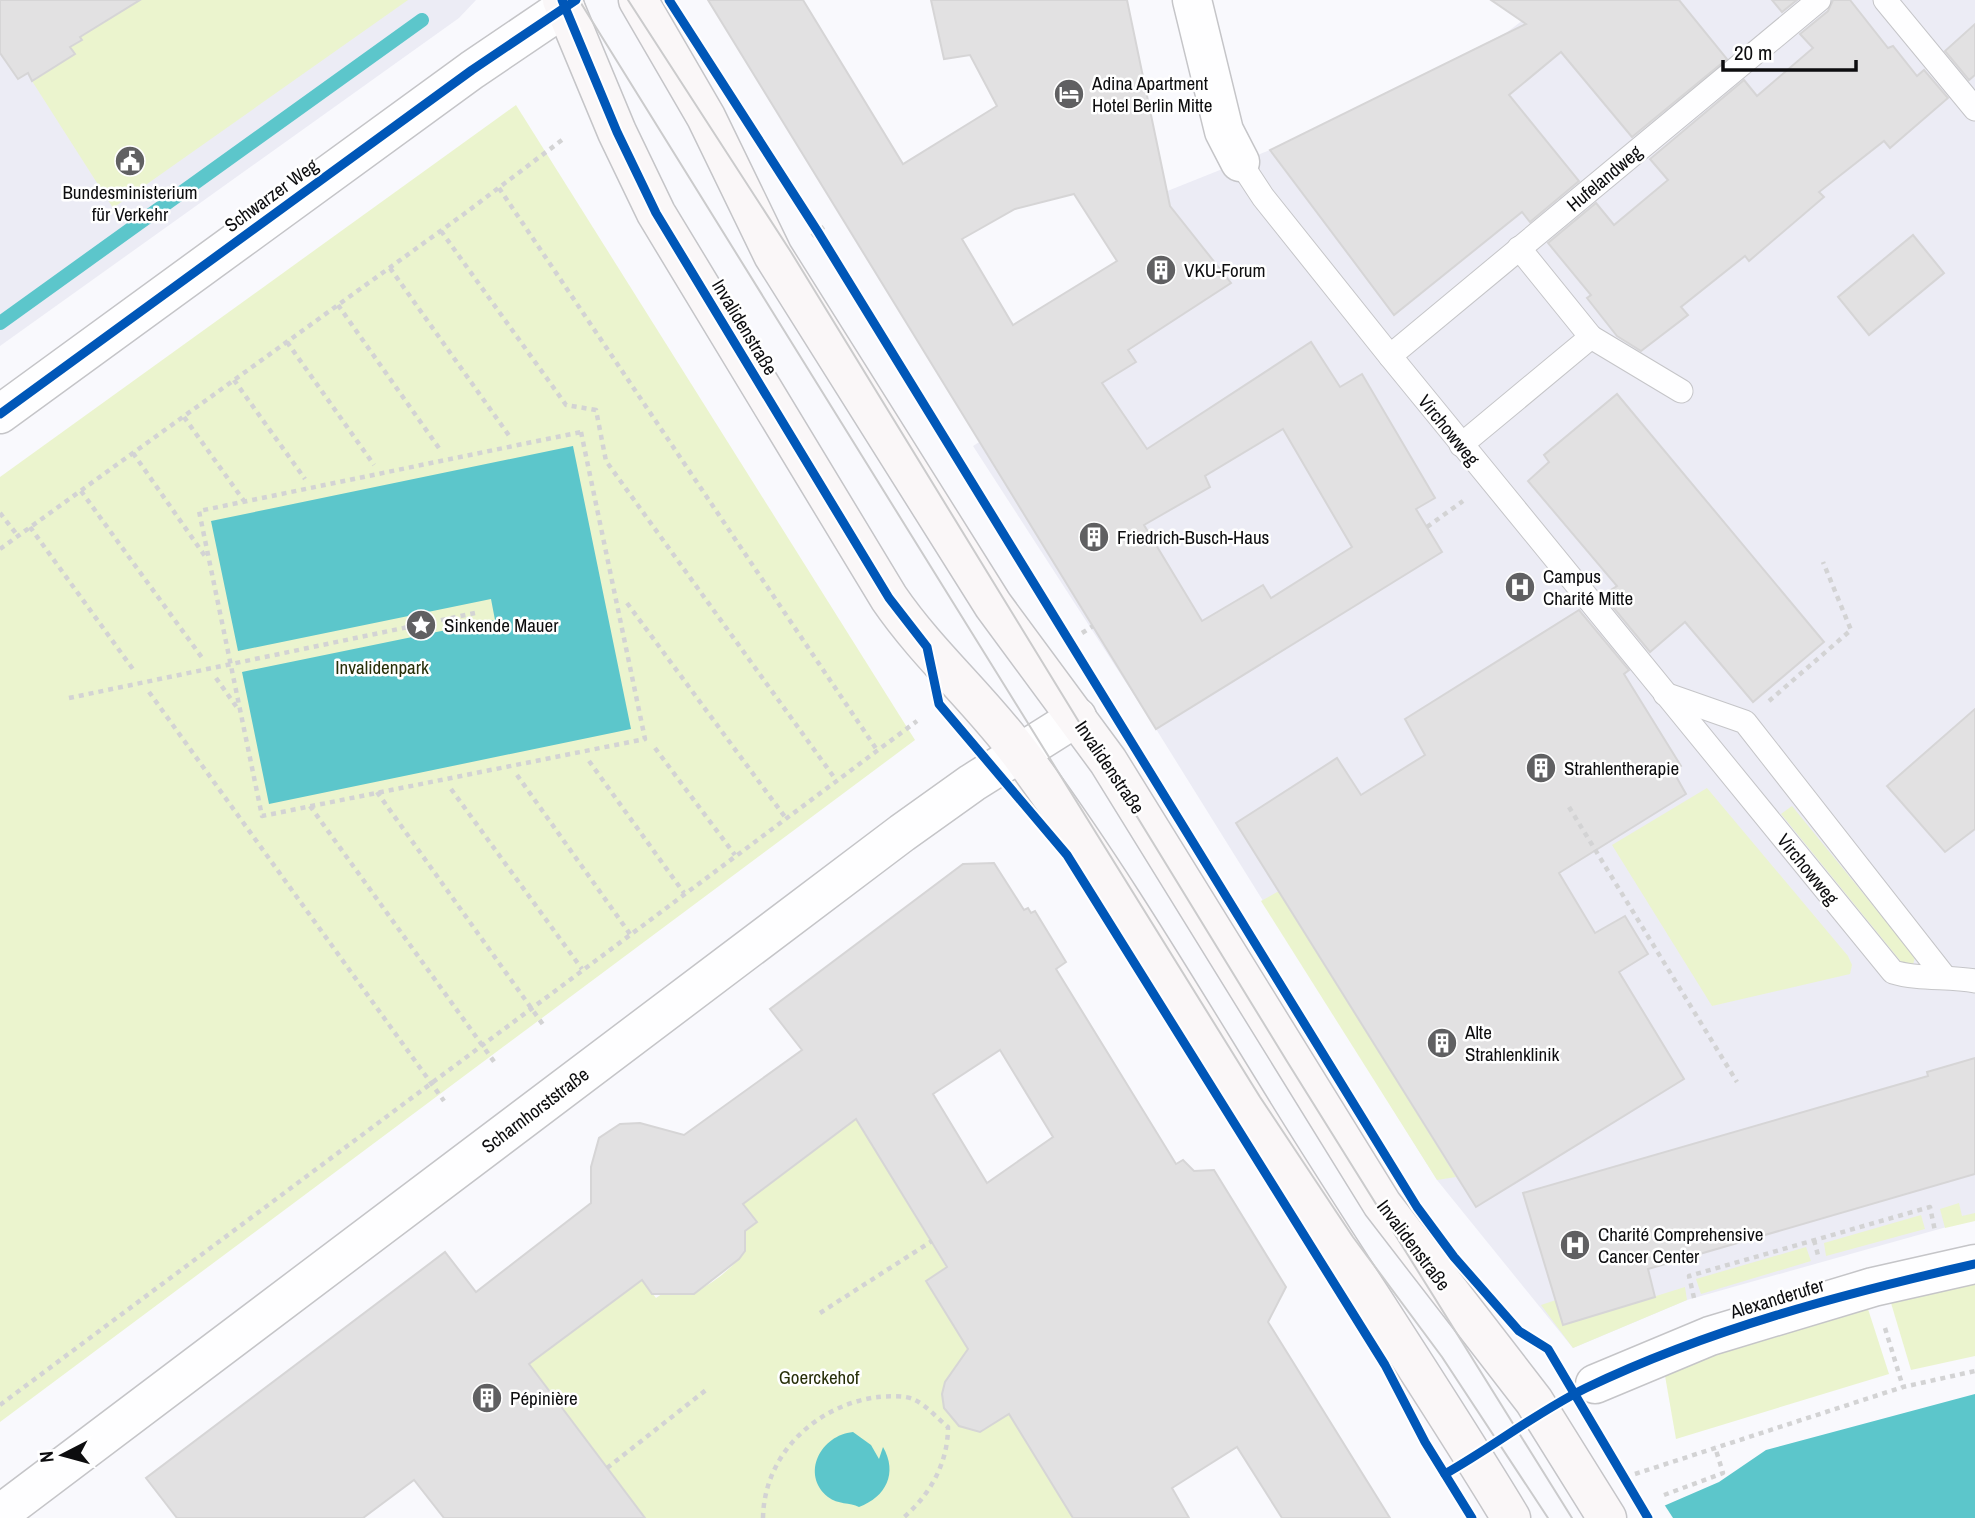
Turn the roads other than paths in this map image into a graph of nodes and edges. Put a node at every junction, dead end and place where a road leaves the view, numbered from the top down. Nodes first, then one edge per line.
1 (638, 0) edge
2 (1192, 0) edge
3 (1819, 0) edge
4 (1885, 0) edge
5 (568, 2) edge
6 (1975, 109) edge
7 (1240, 162) joint
8 (1519, 248) junction
9 (1591, 337) junction
10 (1390, 356) junction
11 (1681, 391) dead end
12 (0, 414) edge
13 (1461, 444) junction
14 (1664, 694) junction
15 (1077, 717) junction
16 (1021, 754) junction
17 (1944, 976) junction
18 (1975, 981) edge
19 (1975, 1264) edge
20 (1595, 1384) dead end
21 (0, 1514) edge
22 (1607, 1517) edge
23 (1511, 1518) edge

1 - 15 main road, Invalidenstraße
2 - 7 street
3 - 8 lane, Hufelandweg
4 - 6 lane
5 - 12 street, Schwarzer Weg
5 - 16 main road, Invalidenstraße
7 - 10 lane, Virchowweg
8 - 9 lane
8 - 10 lane, Hufelandweg
9 - 11 lane
9 - 13 lane
10 - 13 lane, Virchowweg
13 - 14 lane, Virchowweg
14 - 17 lane, Virchowweg
14 - 17 lane, Virchowweg
15 - 16 street, Scharnhorststraße
15 - 22 main road, Invalidenstraße
16 - 21 street, Scharnhorststraße
16 - 23 main road, Invalidenstraße
17 - 18 lane, Virchowweg
19 - 20 street, Alexanderufer

